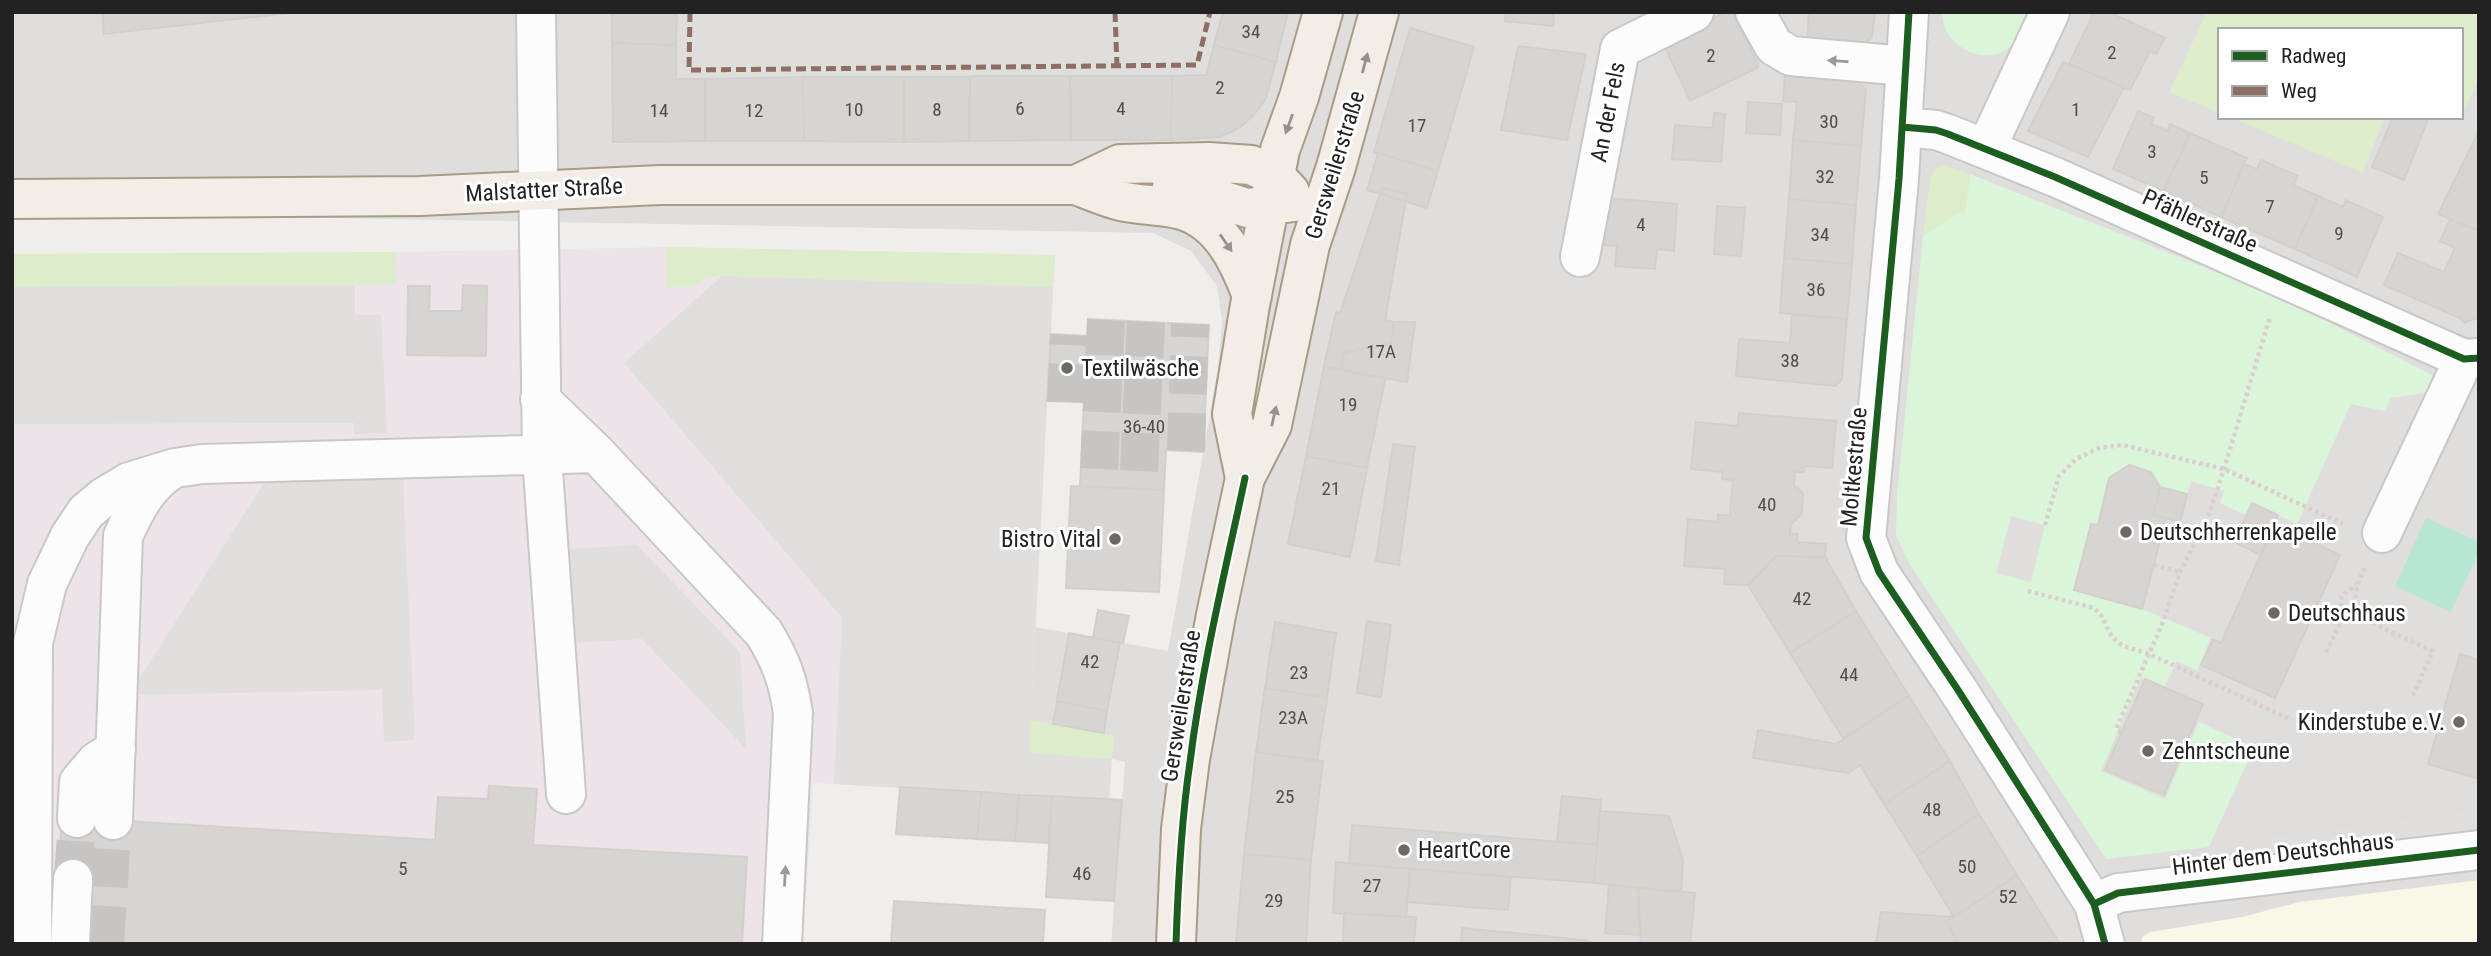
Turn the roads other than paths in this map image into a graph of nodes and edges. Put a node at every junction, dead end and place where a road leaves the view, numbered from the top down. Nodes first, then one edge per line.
1 (536, 12) edge
2 (1323, 12) edge
3 (1379, 12) edge
4 (1694, 12) edge
5 (1755, 12) edge
6 (1909, 12) edge
7 (2050, 12) edge
8 (1906, 66) junction
9 (1902, 127) junction
10 (1986, 149) junction
11 (1336, 167) junction
12 (1076, 185) junction
13 (537, 191) junction
14 (1280, 194) junction
15 (12, 199) edge
16 (1310, 245) junction
17 (1580, 257) dead end
18 (1252, 296) junction
19 (2471, 358) edge
20 (541, 399) junction
21 (596, 453) junction
22 (542, 456) junction
23 (175, 468) junction
24 (1245, 478) junction
25 (2380, 537) road end
26 (22, 672) edge
27 (566, 794) dead end
28 (95, 819) tunnel mouth
29 (2479, 850) edge
30 (73, 879) tunnel mouth
31 (2094, 904) junction
32 (22, 906) edge
33 (32, 944) edge
34 (70, 944) edge
35 (782, 944) edge
36 (1176, 944) edge
37 (2105, 944) edge

1 - 13 street
2 -> 14 main road, Gersweilerstraße
11 -> 3 main road, Gersweilerstraße
4 - 17 street, An der Fels
8 -> 5 street
6 - 8 street, Moltkestraße
7 - 10 street
8 - 9 street, Moltkestraße
9 - 10 street, Pfählerstraße
9 - 31 street, Moltkestraße
10 - 19 street, Pfählerstraße
11 - 14 main road
11 - 16 main road, Gersweilerstraße
12 - 13 main road, Malstatter Straße
12 - 14 main road, Malstatter Straße
12 -> 18 main road, Malstatter Straße
13 - 15 main road, Malstatter Straße
13 - 20 street
14 - 16 main road
14 - 18 main road, Gersweilerstraße
24 -> 16 main road, Gersweilerstraße
18 - 24 main road, Gersweilerstraße
19 - 25 street
20 - 21 street
20 - 22 street
21 - 22 street
35 -> 21 street
22 - 23 street
22 - 27 street
23 - 26 street
23 - 28 street
24 - 36 main road, Gersweilerstraße
26 - 32 street
29 - 31 street, Hinter dem Deutschhaus
30 - 34 street
31 - 37 street, Moltkestraße
32 - 33 street

